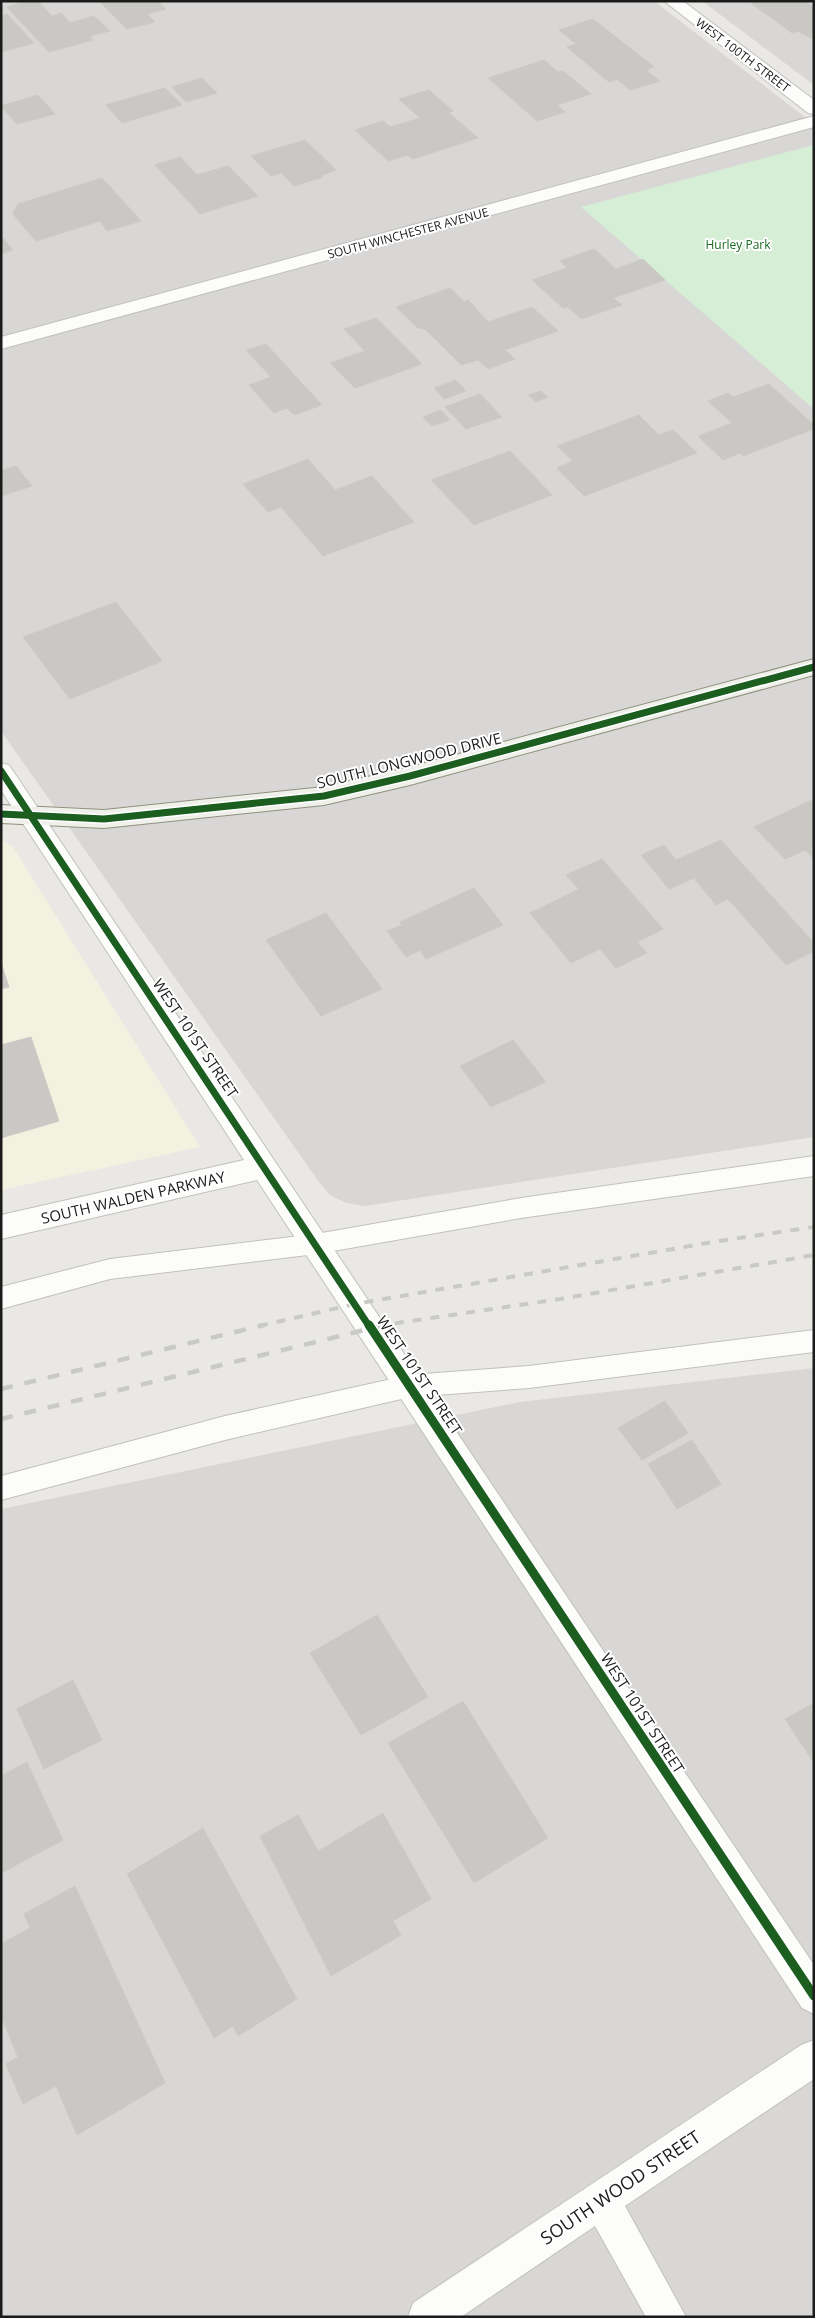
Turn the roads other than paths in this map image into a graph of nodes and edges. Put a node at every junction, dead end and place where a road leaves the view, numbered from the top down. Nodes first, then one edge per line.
1 (672, 1) edge
2 (814, 109) edge
3 (814, 121) edge
4 (1, 343) edge
5 (814, 667) edge
6 (1, 771) edge
7 (1, 814) edge
8 (32, 816) junction
9 (814, 1166) edge
10 (265, 1167) junction
11 (1, 1227) edge
12 (316, 1244) junction
13 (1, 1298) edge
14 (814, 1341) edge
15 (410, 1386) junction
16 (1, 1488) edge
17 (814, 1996) edge
18 (814, 2058) edge
19 (601, 2200) junction
20 (427, 2317) edge
21 (667, 2317) edge

1 - 2 street, WEST 100TH STREET
3 - 4 street, SOUTH WINCHESTER AVENUE
5 - 8 street, SOUTH LONGWOOD DRIVE
6 - 8 street, WEST 101ST STREET
7 - 8 street, SOUTH LONGWOOD DRIVE
8 - 10 street, WEST 101ST STREET
9 - 12 lane
10 - 11 street, SOUTH WALDEN PARKWAY
10 - 12 street, WEST 101ST STREET
12 - 13 lane
12 - 15 street, WEST 101ST STREET
14 - 15 lane
15 - 16 lane
15 - 17 street, WEST 101ST STREET
18 - 19 street, SOUTH WOOD STREET
19 - 20 street, SOUTH WOOD STREET
19 - 21 street

